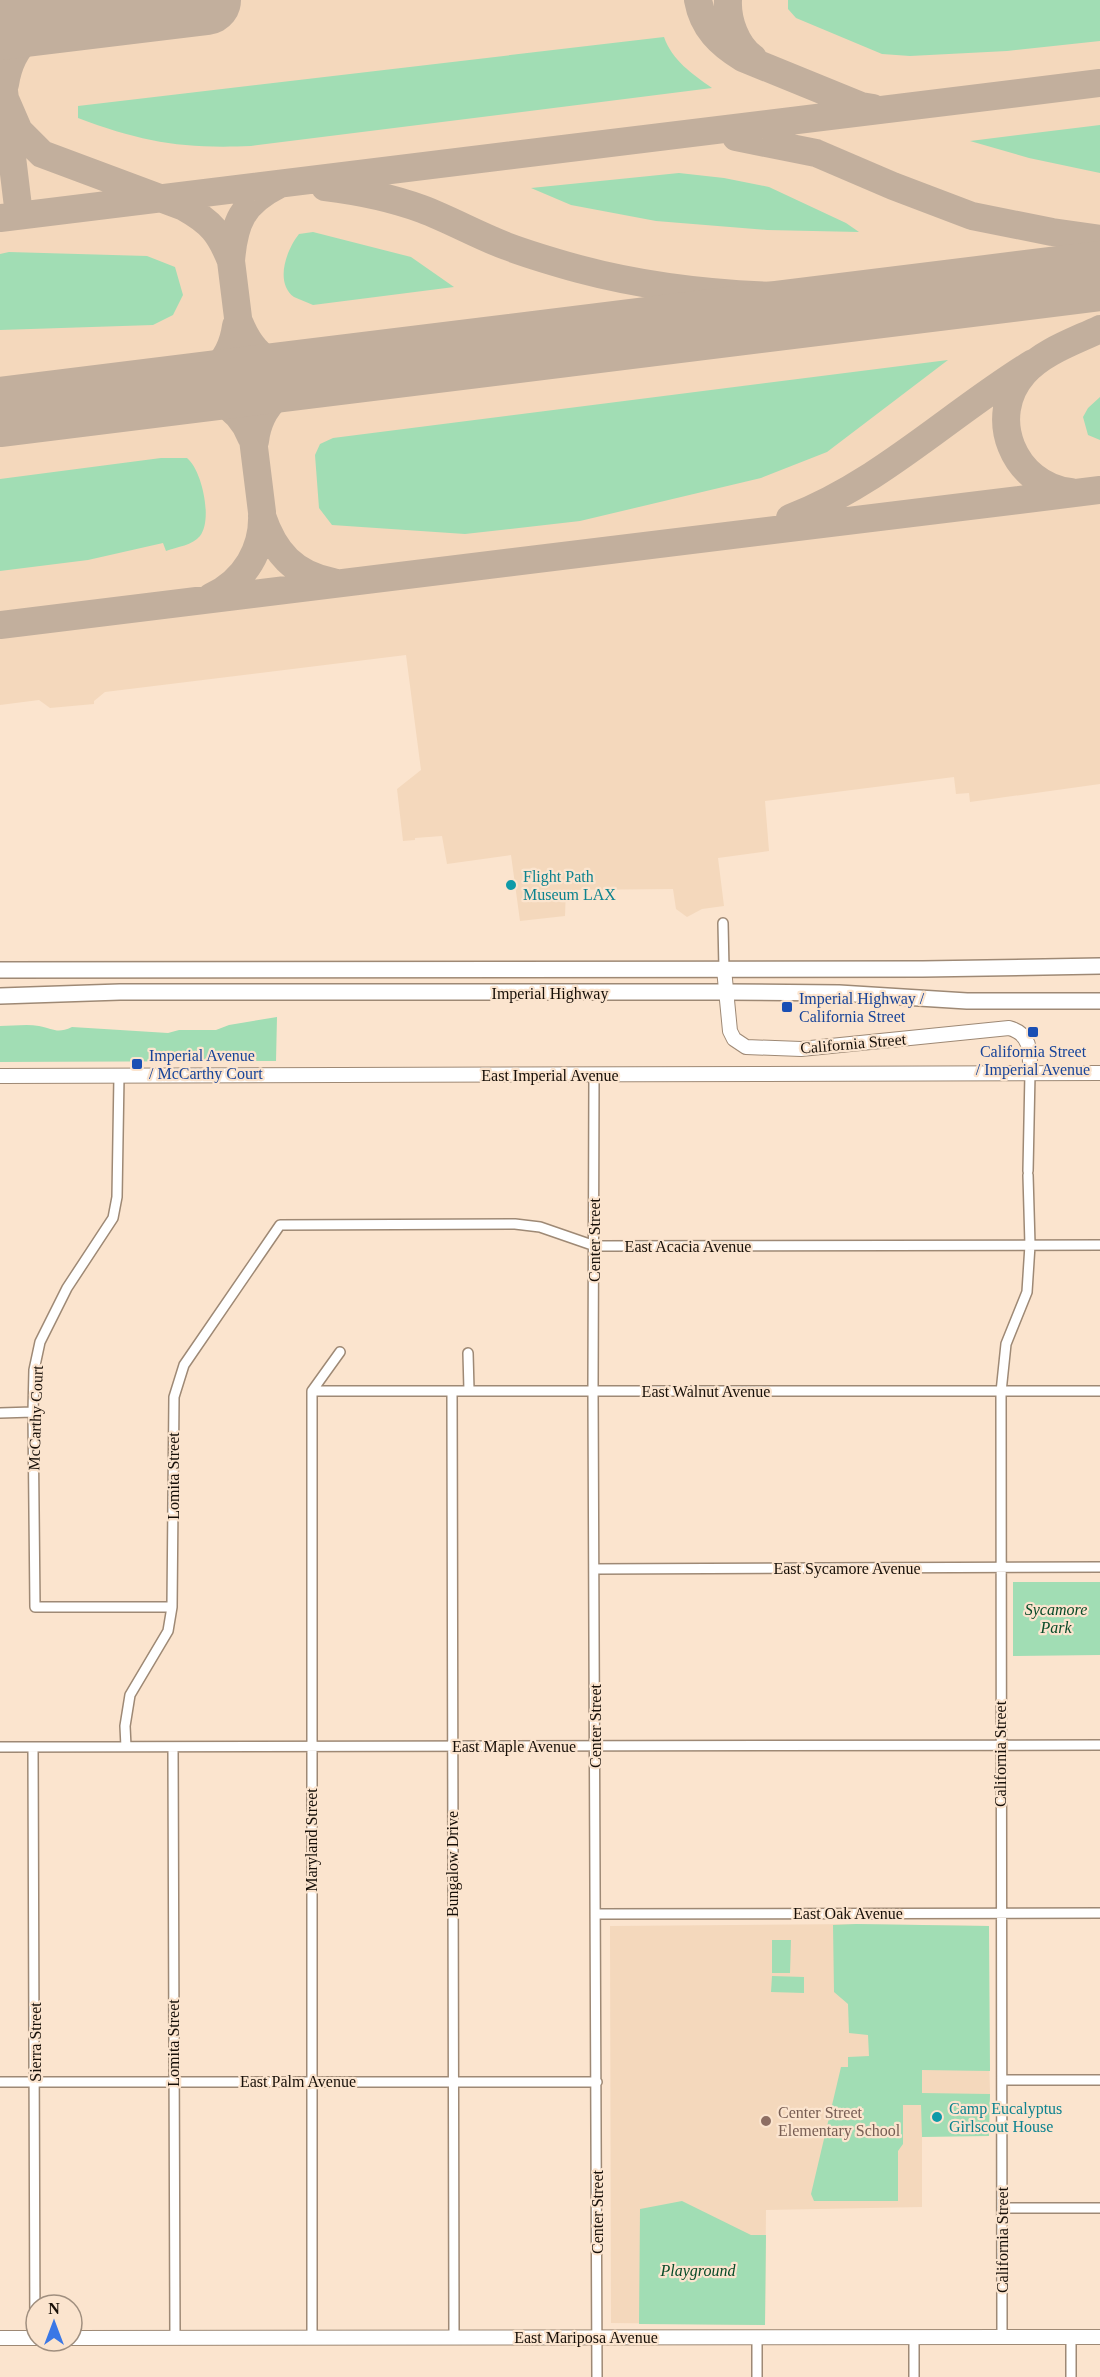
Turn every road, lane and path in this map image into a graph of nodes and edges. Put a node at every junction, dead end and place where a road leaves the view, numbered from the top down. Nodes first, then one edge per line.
1 (723, 923) dead end
2 (1100, 966) edge
3 (120, 969) junction
4 (724, 969) junction
5 (0, 970) edge
6 (120, 992) junction
7 (726, 992) junction
8 (0, 996) edge
9 (1100, 1001) edge
10 (1030, 1073) junction
11 (1100, 1073) edge
12 (594, 1075) junction
13 (0, 1076) edge
14 (118, 1076) junction
15 (280, 1225) joint
16 (1029, 1245) junction
17 (1100, 1245) edge
18 (595, 1246) junction
19 (340, 1352) dead end
20 (468, 1353) dead end
21 (469, 1390) junction
22 (593, 1390) junction
23 (312, 1391) junction
24 (452, 1391) junction
25 (1100, 1391) edge
26 (1001, 1392) junction
27 (33, 1412) junction
28 (0, 1413) edge
29 (1000, 1567) junction
30 (1100, 1567) edge
31 (594, 1569) junction
32 (172, 1607) junction
33 (452, 1746) junction
34 (594, 1746) junction
35 (1000, 1746) junction
36 (1100, 1746) edge
37 (0, 1747) edge
38 (33, 1747) junction
39 (126, 1747) junction
40 (311, 1747) junction
41 (173, 1748) junction
42 (1001, 1913) junction
43 (1100, 1913) edge
44 (596, 1914) junction
45 (1002, 2080) junction
46 (1100, 2080) edge
47 (312, 2081) junction
48 (452, 2081) junction
49 (0, 2082) edge
50 (36, 2082) junction
51 (173, 2082) junction
52 (597, 2082) junction
53 (1003, 2208) junction
54 (1100, 2208) edge
55 (35, 2293) edge
56 (597, 2337) junction
57 (757, 2337) junction
58 (914, 2337) junction
59 (1002, 2337) junction
60 (1071, 2337) junction
61 (1100, 2337) edge
62 (0, 2338) edge
63 (24, 2338) edge
64 (84, 2338) edge
65 (175, 2338) junction
66 (312, 2338) junction
67 (454, 2338) junction
68 (597, 2377) edge
69 (757, 2377) edge
70 (914, 2377) edge
71 (1071, 2377) edge

1 - 4 street, California Street
2 - 4 main road, Imperial Highway
3 - 4 main road, Imperial Highway
3 - 5 main road, Imperial Highway
3 - 6 main road
4 - 7 street, California Street
6 - 7 main road, Imperial Highway
6 - 8 main road, Imperial Highway
7 - 9 main road, Imperial Highway
7 - 10 street, California Street
10 - 11 street, East Imperial Avenue
10 - 12 street, East Imperial Avenue
10 - 16 street, California Street
12 - 14 street, East Imperial Avenue
12 - 18 street, Center Street
13 - 14 street, East Imperial Avenue
14 - 27 street, McCarthy Court
15 - 18 street, East Acacia Avenue
15 - 32 street, Lomita Street
16 - 17 street, East Acacia Avenue
16 - 18 street, East Acacia Avenue
16 - 26 street, California Street
18 - 22 street, Center Street
19 - 23 street
20 - 21 street
21 - 22 street, East Walnut Avenue
21 - 24 street, East Walnut Avenue
22 - 26 street, East Walnut Avenue
22 - 31 street, Center Street
23 - 24 street, East Walnut Avenue
23 - 40 street, Maryland Street
24 - 33 street, Bungalow Drive
25 - 26 street, East Walnut Avenue
26 - 29 street, California Street
27 - 28 street
27 - 32 street, McCarthy Court
29 - 30 street, East Sycamore Avenue
29 - 31 street, East Sycamore Avenue
29 - 35 street, California Street
31 - 34 street, Center Street
32 - 39 street, Lomita Street
33 - 34 street, East Maple Avenue
33 - 40 street, East Maple Avenue
33 - 48 street, Bungalow Drive
34 - 35 street, East Maple Avenue
34 - 44 street, Center Street
35 - 36 street, East Maple Avenue
35 - 42 street, California Street
37 - 38 street, East Maple Avenue
38 - 39 street, East Maple Avenue
38 - 50 street, Sierra Street
39 - 41 street, East Maple Avenue
40 - 41 street, East Maple Avenue
40 - 47 street, Maryland Street
41 - 51 street, Lomita Street
42 - 43 street, East Oak Avenue
42 - 44 street, East Oak Avenue
42 - 45 street, California Street
44 - 52 street, Center Street
45 - 46 street
45 - 53 street, California Street
47 - 48 street, East Palm Avenue
47 - 51 street, East Palm Avenue
47 - 66 street, Maryland Street
48 - 52 street, East Palm Avenue
48 - 67 street, Bungalow Drive
49 - 50 street, East Palm Avenue
50 - 51 street, East Palm Avenue
50 - 55 street, Sierra Street
51 - 65 street, Lomita Street
52 - 56 street, Center Street
53 - 54 street
53 - 59 street, California Street
56 - 57 street, East Mariposa Avenue
56 - 67 street, East Mariposa Avenue
56 - 68 street, Center Street
57 - 58 street, East Mariposa Avenue
57 - 69 street
58 - 59 street, East Mariposa Avenue
58 - 70 street
59 - 60 street, East Mariposa Avenue
60 - 61 street, East Mariposa Avenue
60 - 71 street
62 - 63 street
64 - 65 street, East Mariposa Avenue
65 - 66 street, East Mariposa Avenue
66 - 67 street, East Mariposa Avenue

